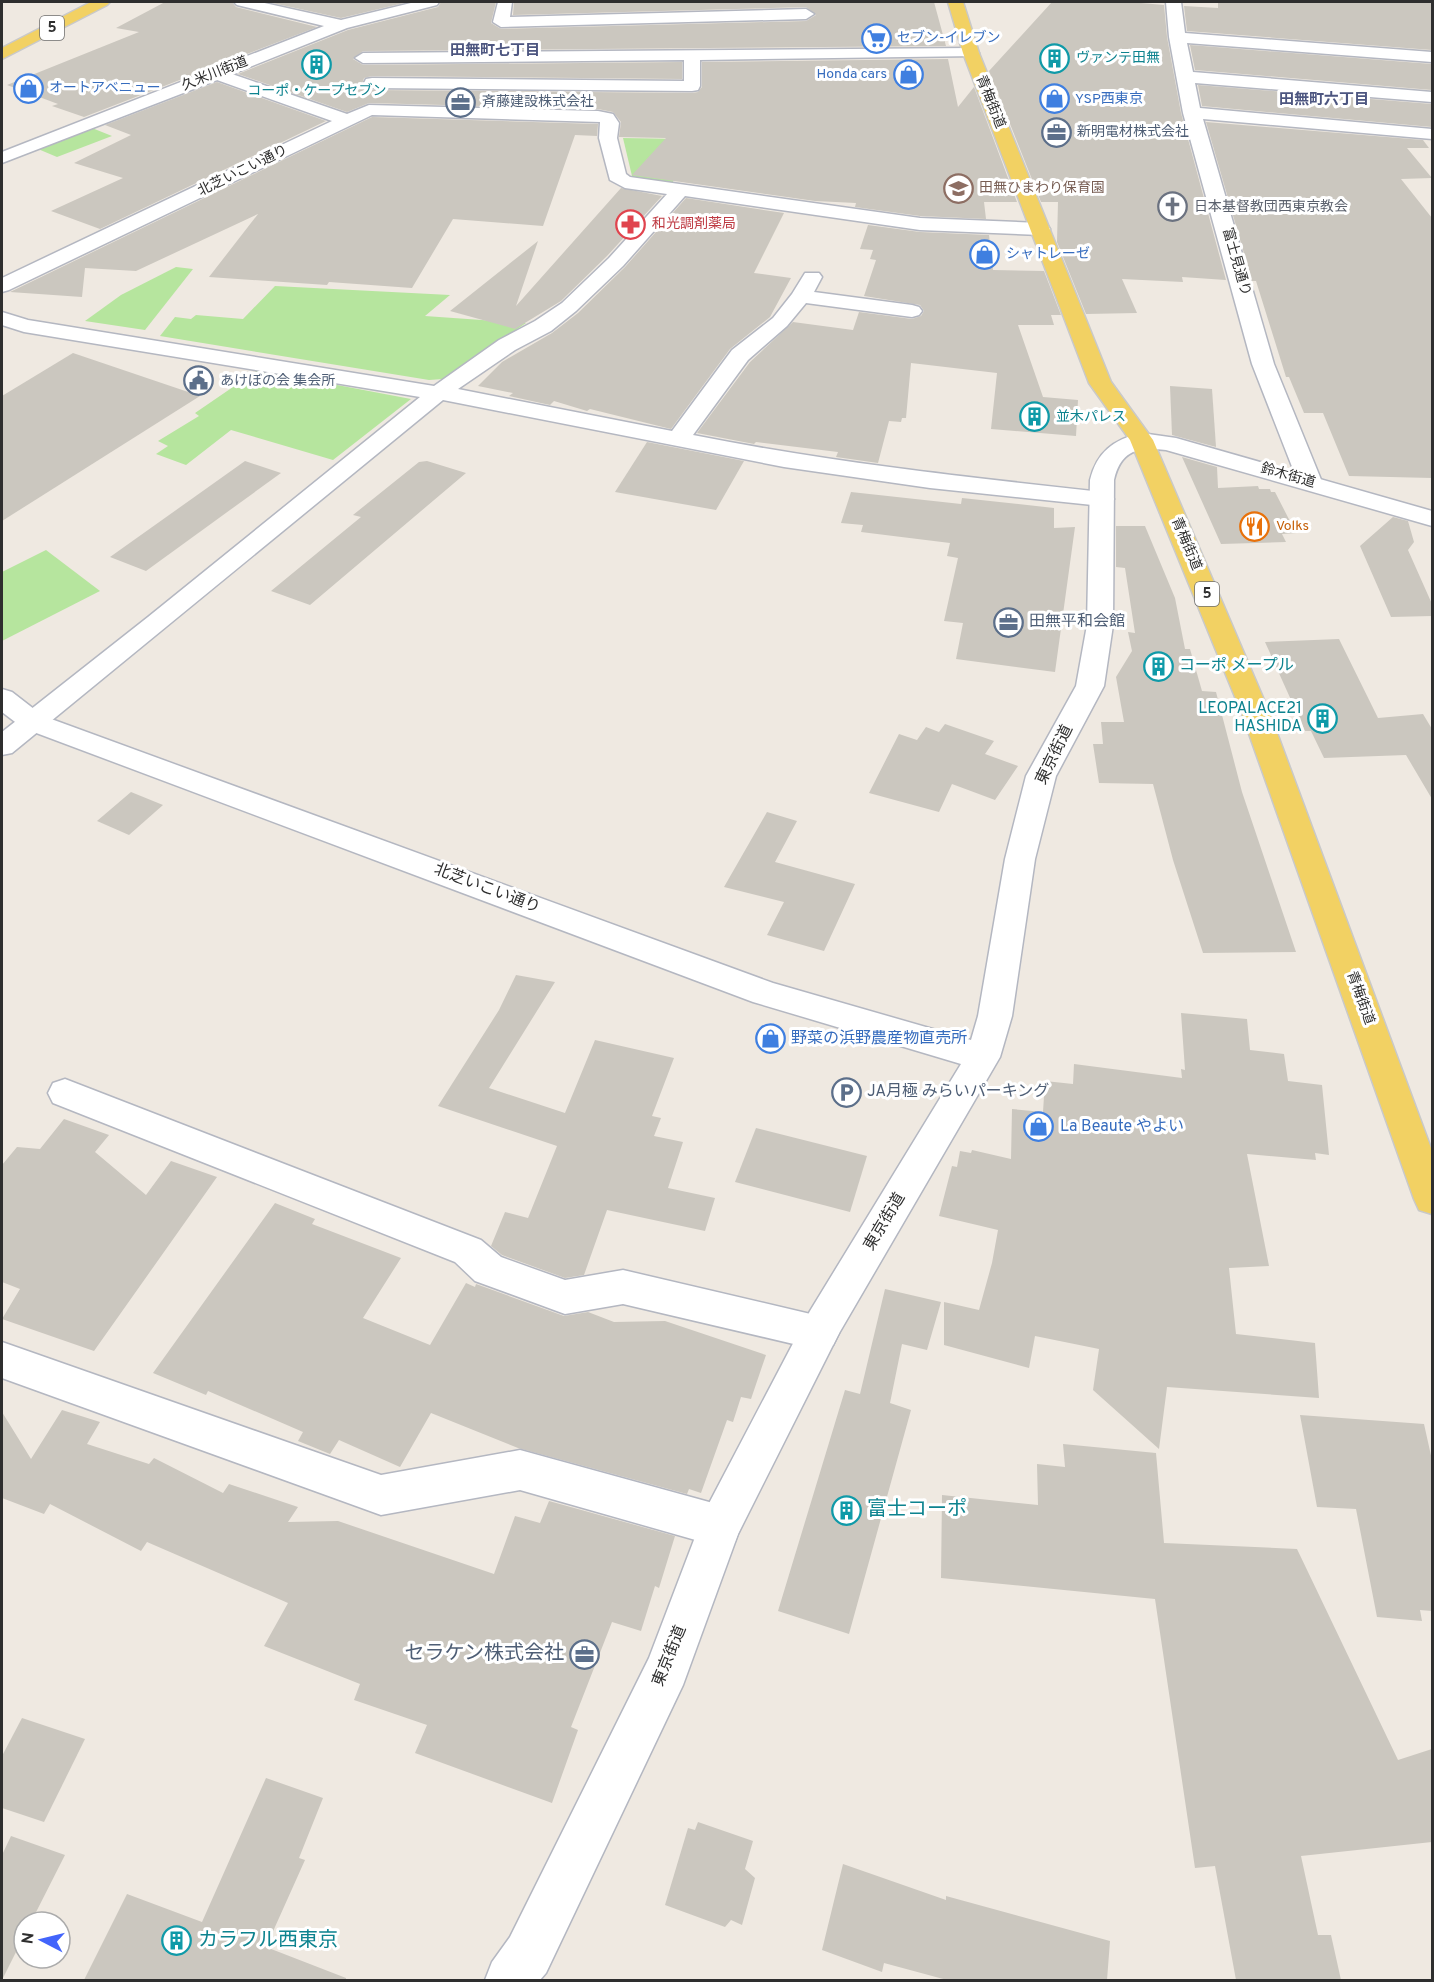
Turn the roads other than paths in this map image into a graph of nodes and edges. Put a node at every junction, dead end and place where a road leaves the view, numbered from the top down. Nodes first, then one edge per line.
1 (102, 2) edge
2 (242, 2) edge
3 (432, 2) edge
4 (505, 2) edge
5 (956, 2) edge
6 (1173, 2) edge
7 (806, 14) dead end
8 (745, 16) edge
9 (341, 25) junction
10 (1177, 37) junction
11 (294, 43) junction
12 (329, 50) dead end
13 (971, 53) junction
14 (2, 54) edge
15 (692, 54) junction
16 (1432, 57) edge
17 (218, 74) junction
18 (1187, 77) junction
19 (372, 83) junction
20 (1432, 97) edge
21 (369, 110) junction
22 (1192, 113) junction
23 (347, 120) junction
24 (1432, 134) edge
25 (2, 158) edge
26 (680, 190) junction
27 (1040, 230) junction
28 (2, 286) edge
29 (912, 311) dead end
30 (2, 318) edge
31 (438, 393) junction
32 (678, 439) junction
33 (1141, 440) junction
34 (1310, 482) junction
35 (1102, 499) junction
36 (1432, 519) edge
37 (2, 698) edge
38 (33, 722) junction
39 (2, 746) edge
40 (983, 1058) junction
41 (65, 1093) dead end
42 (1432, 1199) edge
43 (819, 1333) junction
44 (2, 1360) edge
45 (720, 1526) junction
46 (510, 1980) edge

1 - 14 main road, 5
2 - 9 street
3 - 9 street, 久米川街道
4 - 8 street
5 - 13 main road, 青梅街道 / 5
6 - 10 street, 富士見通り
7 - 8 street
9 - 11 street, 久米川街道
10 - 16 street
10 - 18 street, 富士見通り
11 - 12 street
11 - 17 street, 久米川街道
13 - 15 street
13 - 27 main road, 青梅街道 / 5
15 - 19 street
15 - 19 street
17 - 23 street
17 - 25 street, 久米川街道
18 - 20 street
18 - 22 street, 富士見通り
19 - 21 street
21 - 23 street, 北芝いこい通り
21 - 26 street
22 - 24 street
22 - 34 street, 富士見通り
23 - 28 street, 北芝いこい通り
26 - 27 street
26 - 31 street
27 - 33 main road, 青梅街道 / 5
29 - 32 street
30 - 31 street
31 - 32 street
31 - 38 street
32 - 35 street
33 - 34 street, 鈴木街道
33 - 35 street, 東京街道
33 - 42 main road, 青梅街道 / 5
34 - 36 street, 鈴木街道
35 - 40 street, 東京街道
37 - 38 street, 北芝いこい通り
38 - 39 street
38 - 40 street, 北芝いこい通り
40 - 43 street, 東京街道
41 - 43 street
43 - 45 street, 東京街道
44 - 45 street
45 - 46 street, 東京街道

